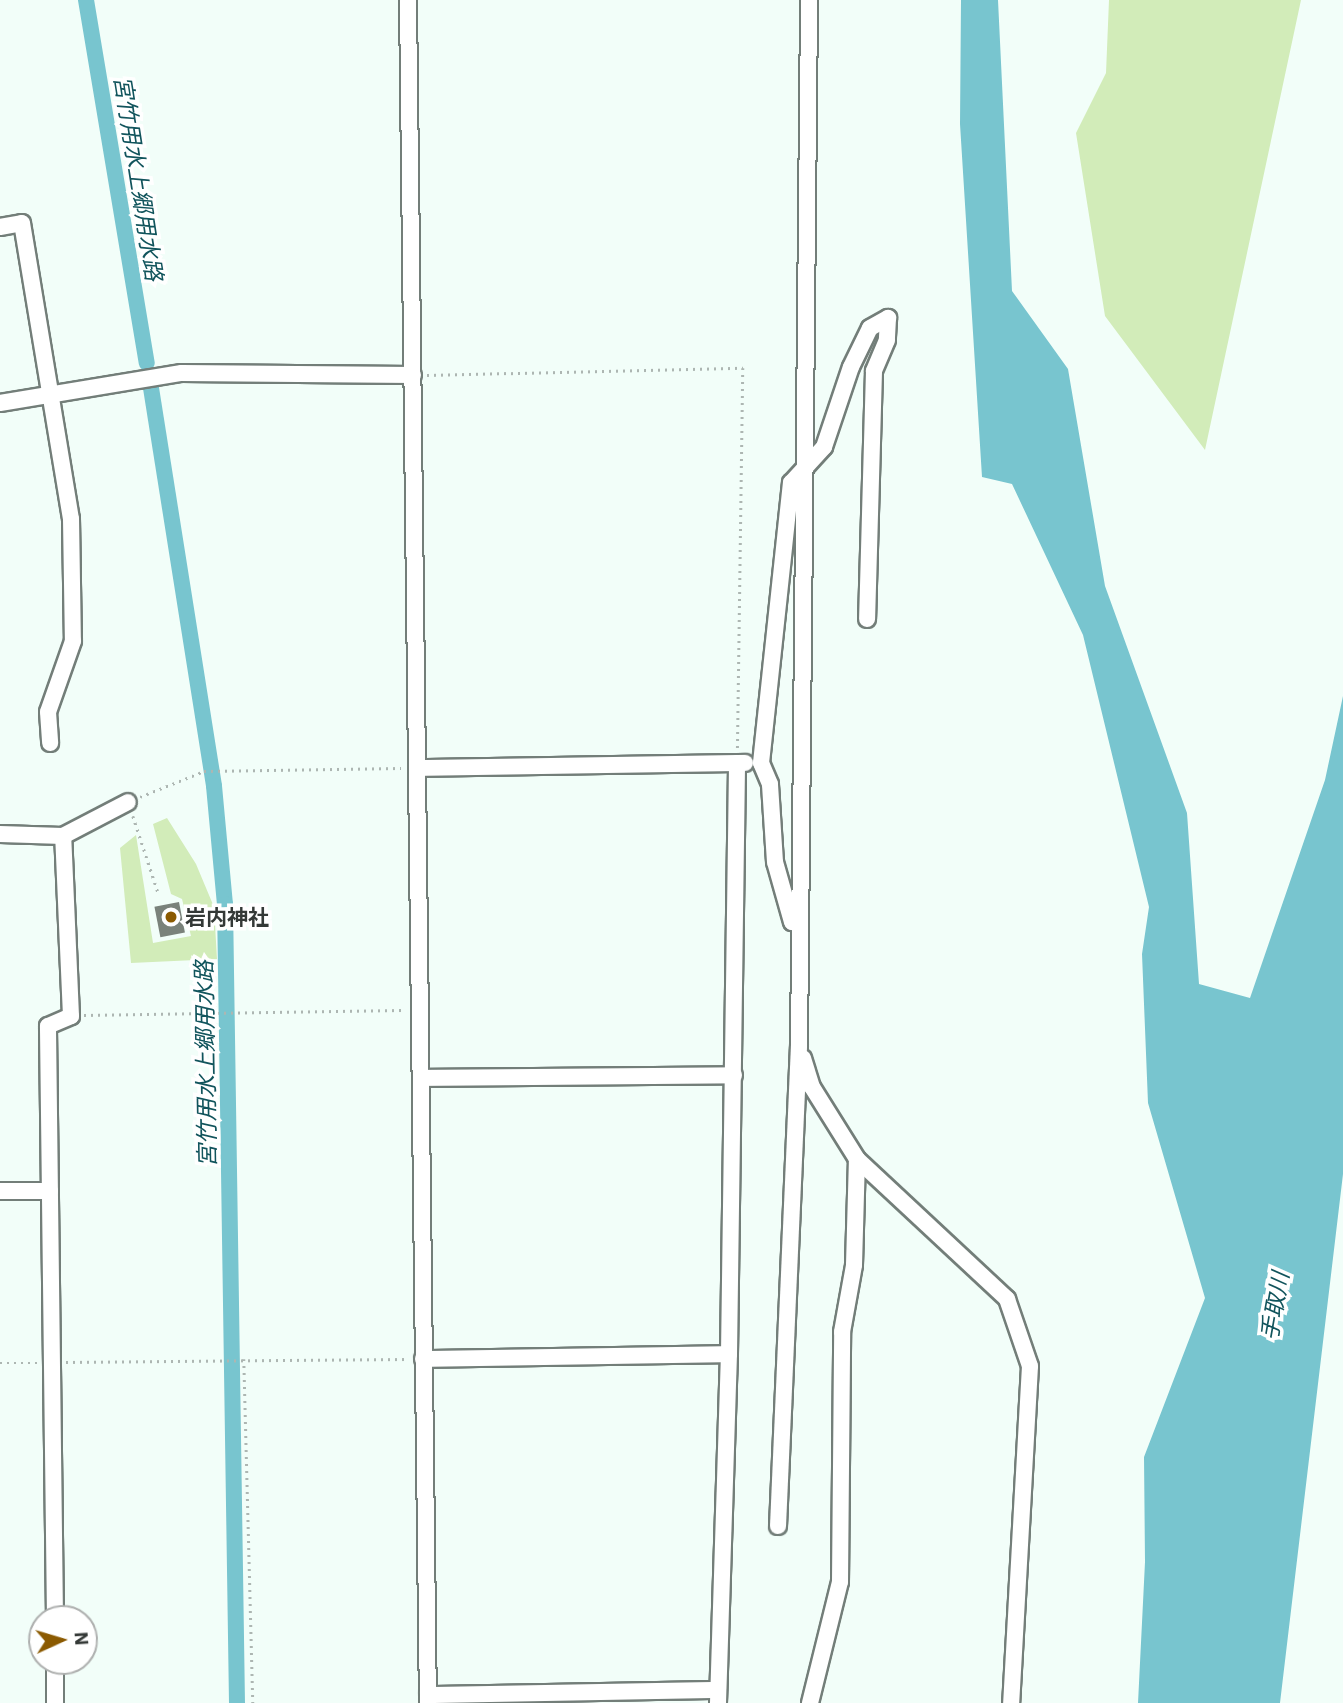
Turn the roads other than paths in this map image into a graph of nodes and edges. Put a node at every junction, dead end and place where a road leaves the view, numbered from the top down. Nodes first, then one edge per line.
1 (408, 0) edge
2 (809, 0) edge
3 (0, 227) edge
4 (413, 375) junction
5 (52, 394) junction
6 (0, 403) edge
7 (804, 468) junction
8 (867, 619) dead end
9 (50, 743) dead end
10 (737, 763) junction
11 (761, 763) junction
12 (419, 768) junction
13 (128, 802) road end
14 (0, 834) edge
15 (63, 836) junction
16 (800, 924) junction
17 (799, 1046) junction
18 (734, 1074) junction
19 (421, 1078) junction
20 (857, 1159) junction
21 (0, 1191) edge
22 (50, 1191) junction
23 (729, 1354) junction
24 (423, 1359) junction
25 (778, 1526) dead end
26 (55, 1605) edge
27 (55, 1675) edge
28 (718, 1697) edge
29 (428, 1699) edge
30 (55, 1703) edge
31 (810, 1703) edge
32 (1011, 1703) edge

1 - 4 street
2 - 7 street
3 - 5 street
4 - 5 street
4 - 12 street
5 - 6 street
5 - 9 street
7 - 8 street
7 - 11 street
7 - 16 street
10 - 11 street
10 - 12 street
10 - 18 street
11 - 16 street
12 - 19 street
13 - 15 street
14 - 15 street
15 - 22 street
16 - 17 street
17 - 20 street
17 - 25 street
18 - 19 street
18 - 23 street
19 - 24 street
20 - 31 street
20 - 32 street
21 - 22 street
22 - 26 street
23 - 24 street
23 - 28 street
24 - 29 street
27 - 30 street
28 - 29 street

